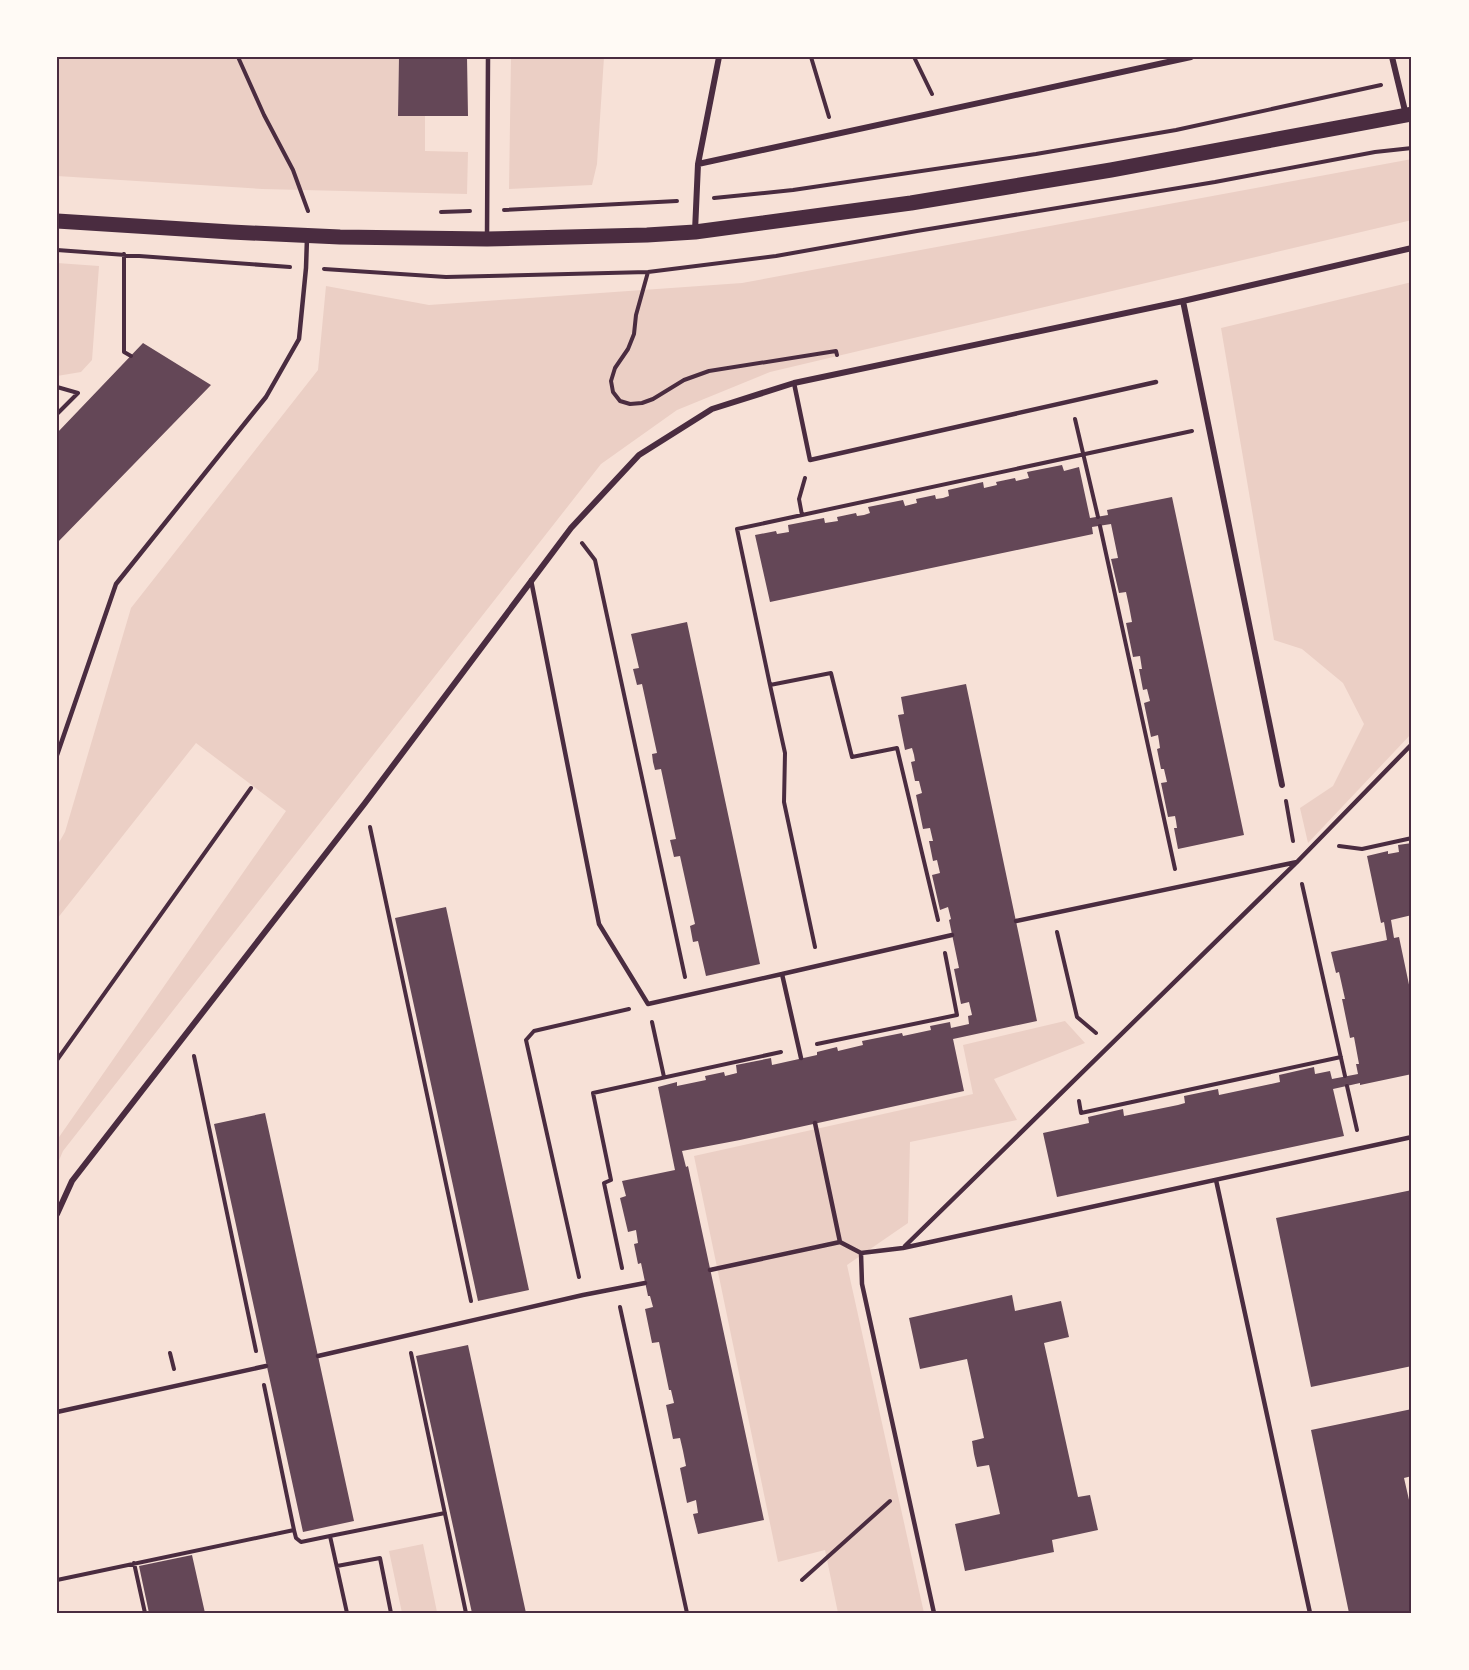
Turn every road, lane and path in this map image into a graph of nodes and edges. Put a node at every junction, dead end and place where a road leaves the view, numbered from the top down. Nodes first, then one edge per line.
1 (238, 57) edge
2 (488, 57) edge
3 (719, 57) edge
4 (811, 57) edge
5 (914, 57) edge
6 (1191, 57) edge
7 (1392, 57) edge
8 (1398, 81) junction
9 (940, 111) junction
10 (1409, 115) edge
11 (834, 134) junction
12 (1412, 148) edge
13 (698, 164) junction
14 (696, 199) junction
15 (643, 204) dead end
16 (308, 211) dead end
17 (57, 221) edge
18 (695, 232) junction
19 (307, 236) junction
20 (487, 239) junction
21 (1412, 249) edge
22 (57, 250) edge
23 (124, 254) junction
24 (306, 268) junction
25 (648, 272) junction
26 (1183, 302) junction
27 (130, 356) dead end
28 (841, 373) junction
29 (1156, 382) dead end
30 (794, 383) junction
31 (57, 387) edge
32 (1071, 401) junction
33 (57, 414) edge
34 (1209, 427) junction
35 (1084, 455) junction
36 (810, 460) junction
37 (802, 515) junction
38 (1098, 517) dead end
39 (1100, 526) dead end
40 (596, 565) dead end
41 (531, 580) junction
42 (770, 685) junction
43 (1412, 744) edge
44 (57, 755) edge
45 (1282, 785) joint
46 (251, 788) dead end
47 (365, 803) junction
48 (1412, 838) edge
49 (1316, 843) junction
50 (1297, 862) junction
51 (1179, 887) junction
52 (1053, 913) junction
53 (1016, 921) dead end
54 (952, 935) dead end
55 (942, 937) junction
56 (819, 966) junction
57 (782, 974) junction
58 (689, 996) junction
59 (648, 1004) junction
60 (1111, 1045) junction
61 (798, 1048) junction
62 (1341, 1057) junction
63 (801, 1058) dead end
64 (57, 1060) edge
65 (198, 1073) dead end
66 (1345, 1076) dead end
67 (664, 1077) junction
68 (1075, 1079) junction
69 (1347, 1086) dead end
70 (815, 1123) dead end
71 (1412, 1137) edge
72 (1362, 1148) junction
73 (1216, 1180) junction
74 (57, 1214) edge
75 (840, 1242) junction
76 (903, 1248) junction
77 (861, 1253) junction
78 (710, 1270) dead end
79 (579, 1278) dead end
80 (645, 1283) dead end
81 (626, 1287) junction
82 (616, 1288) junction
83 (475, 1320) junction
84 (407, 1335) junction
85 (255, 1344) dead end
86 (318, 1356) dead end
87 (266, 1366) dead end
88 (264, 1388) dead end
89 (57, 1412) edge
90 (906, 1486) junction
91 (445, 1513) junction
92 (294, 1530) junction
93 (330, 1536) junction
94 (134, 1563) junction
95 (337, 1566) junction
96 (57, 1580) edge
97 (802, 1580) dead end
98 (145, 1613) edge
99 (347, 1613) edge
100 (391, 1613) edge
101 (466, 1613) edge
102 (687, 1613) edge
103 (934, 1613) edge
104 (1310, 1613) edge

1 - 16 path
2 - 20 lane
3 - 13 street
4 - 11 path
5 - 9 path
6 - 9 street
7 - 8 street
8 - 10 street
8 - 14 path
9 - 11 street
10 - 18 main road
11 - 13 street
12 - 25 path
13 - 14 street
14 - 15 path
14 - 18 street
17 - 19 main road
18 - 20 main road
19 - 20 main road
19 - 24 lane
21 - 26 street
22 - 23 path
23 - 24 path
23 - 27 path
24 - 25 path
24 - 44 lane
25 - 28 path
26 - 28 street
26 - 34 street
28 - 30 street
29 - 32 lane
30 - 36 lane
30 - 41 street
31 - 33 path
32 - 35 path
32 - 36 lane
34 - 35 path
34 - 45 street
35 - 37 path
35 - 38 path
36 - 37 path
37 - 42 path
39 - 51 path
40 - 58 path
41 - 47 street
41 - 59 lane
42 - 55 path
42 - 56 path
43 - 49 lane
45 - 50 path
46 - 64 path
47 - 74 street
47 - 83 path
48 - 49 path
49 - 50 lane
50 - 51 lane
50 - 60 lane
50 - 62 path
51 - 52 lane
52 - 53 lane
52 - 60 path
54 - 55 lane
55 - 56 lane
55 - 61 path
56 - 57 lane
57 - 58 lane
57 - 61 lane
58 - 59 lane
59 - 67 path
59 - 79 path
60 - 68 lane
61 - 63 lane
61 - 67 path
62 - 66 path
62 - 68 path
65 - 85 path
67 - 81 path
68 - 76 lane
69 - 72 path
70 - 75 lane
71 - 72 lane
72 - 73 lane
73 - 76 lane
73 - 104 lane
75 - 77 lane
75 - 78 lane
76 - 77 lane
77 - 90 lane
80 - 81 lane
81 - 82 lane
82 - 83 lane
82 - 102 path
83 - 84 lane
84 - 86 lane
84 - 91 path
87 - 89 lane
88 - 92 path
90 - 97 path
90 - 103 lane
91 - 93 path
91 - 101 path
92 - 93 path
92 - 94 path
93 - 95 path
94 - 96 path
94 - 98 path
95 - 99 path
95 - 100 path

